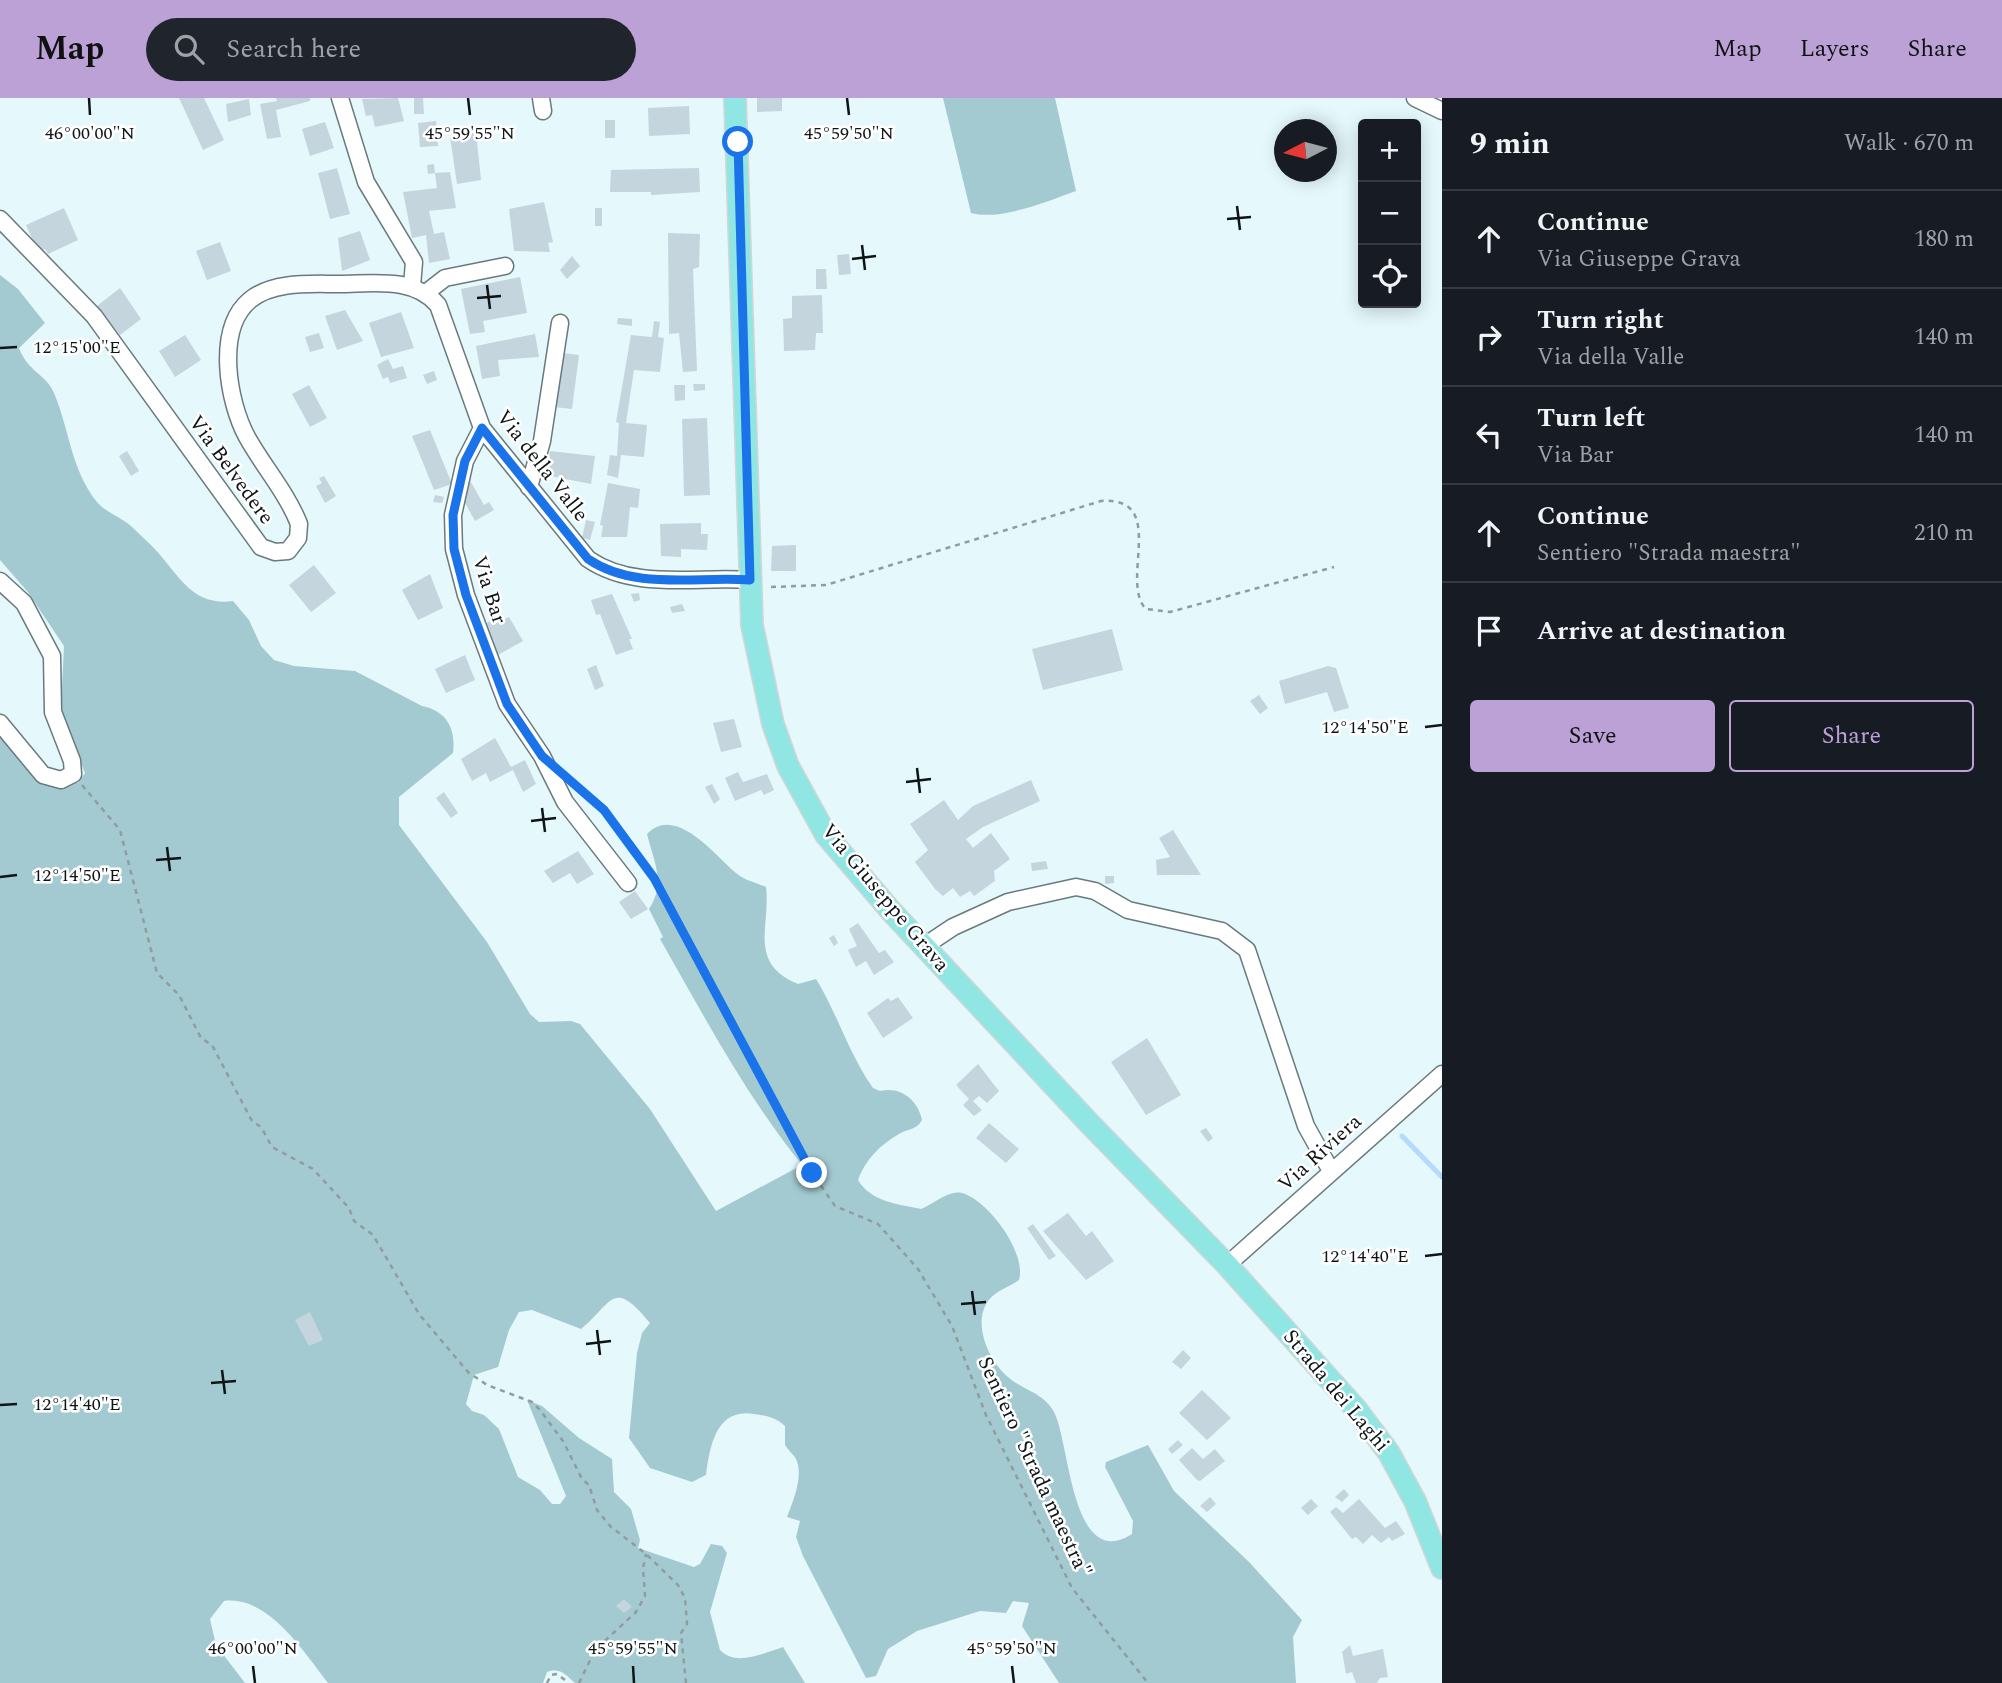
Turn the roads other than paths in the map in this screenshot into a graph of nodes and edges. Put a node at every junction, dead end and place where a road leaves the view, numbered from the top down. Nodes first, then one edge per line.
1 (340, 98) edge
2 (735, 98) edge
3 (1415, 98) edge
4 (1442, 111) edge
5 (0, 219) edge
6 (505, 266) dead end
7 (419, 289) junction
8 (560, 323) dead end
9 (482, 428) junction
10 (529, 487) junction
11 (0, 580) edge
12 (750, 584) junction
13 (0, 723) edge
14 (628, 883) dead end
15 (923, 947) junction
16 (1442, 1074) edge
17 (1331, 1171) junction
18 (1227, 1265) junction
19 (1442, 1568) edge

1 - 7 street, Via della Valle
2 - 12 main road, Via Giuseppe Grava
3 - 4 street
5 - 7 street, Via Belvedere
6 - 7 street
7 - 9 street, Via della Valle
8 - 10 street
9 - 10 street, Via della Valle
9 - 14 street, Via Bar
10 - 12 street, Via della Valle
11 - 13 street
12 - 15 main road, Via Giuseppe Grava
15 - 17 street
15 - 18 main road, Via Giuseppe Grava
16 - 17 street, Via Riviera
17 - 18 street, Via Riviera
18 - 19 main road, Strada dei Laghi

